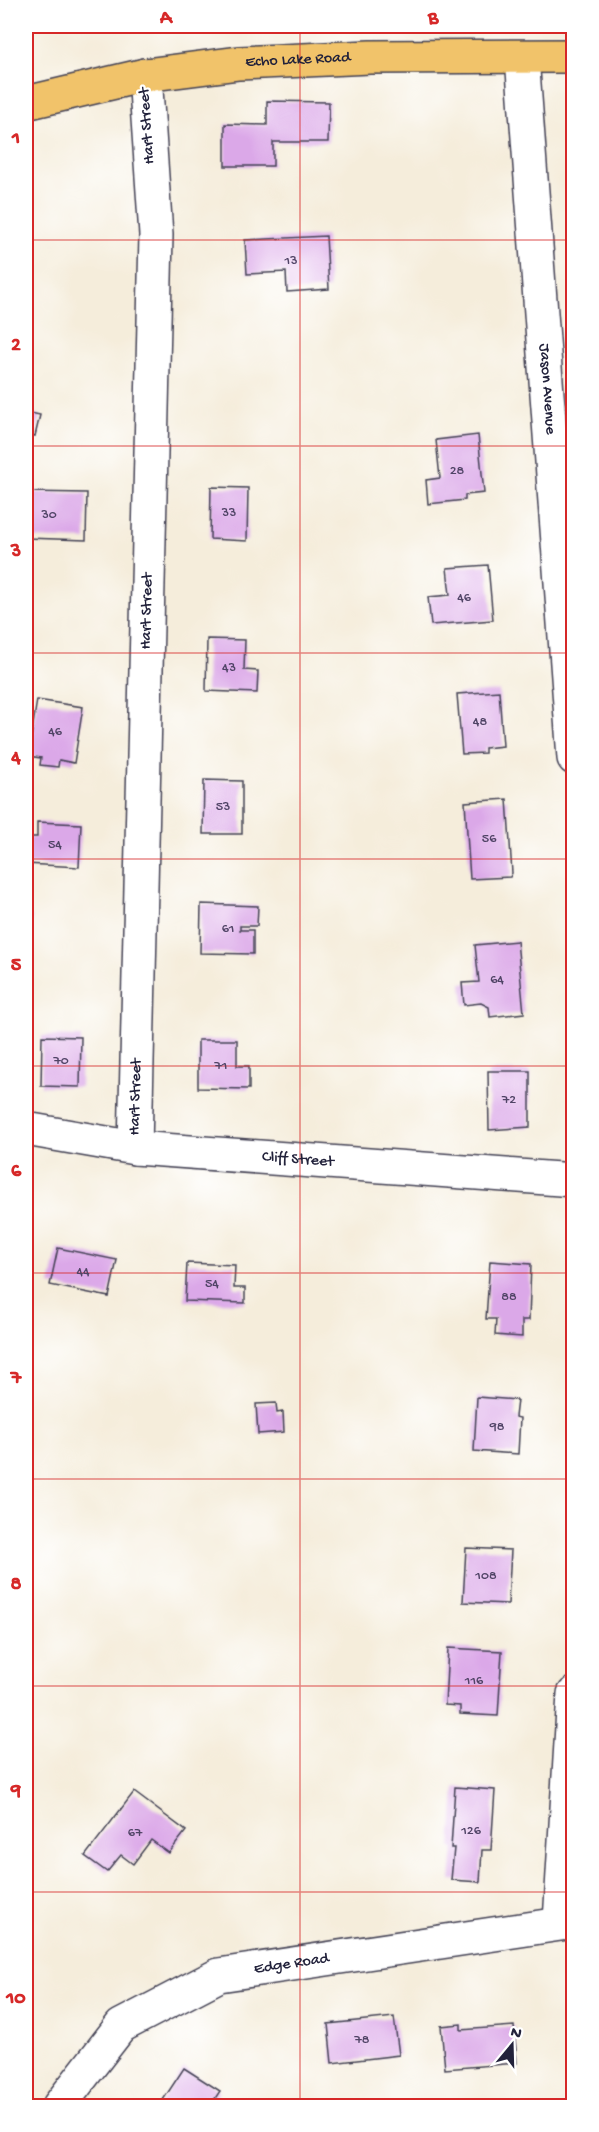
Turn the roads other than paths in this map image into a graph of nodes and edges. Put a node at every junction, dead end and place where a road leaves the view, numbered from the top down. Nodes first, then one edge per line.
1 (573, 56) edge
2 (522, 57) junction
3 (145, 75) junction
4 (26, 103) edge
5 (573, 758) edge
6 (26, 1129) edge
7 (135, 1148) junction
8 (573, 1180) edge
9 (573, 1694) edge
10 (567, 1922) edge
11 (59, 2106) edge

1 - 2 main road, Echo Lake Road
2 - 3 main road, Echo Lake Road
2 - 5 street, Jason Avenue
3 - 4 main road, Echo Lake Road
3 - 7 street, Hart Street
6 - 7 street, Cliff Street
7 - 8 street, Cliff Street
9 - 10 street
10 - 11 street, Edge Road

